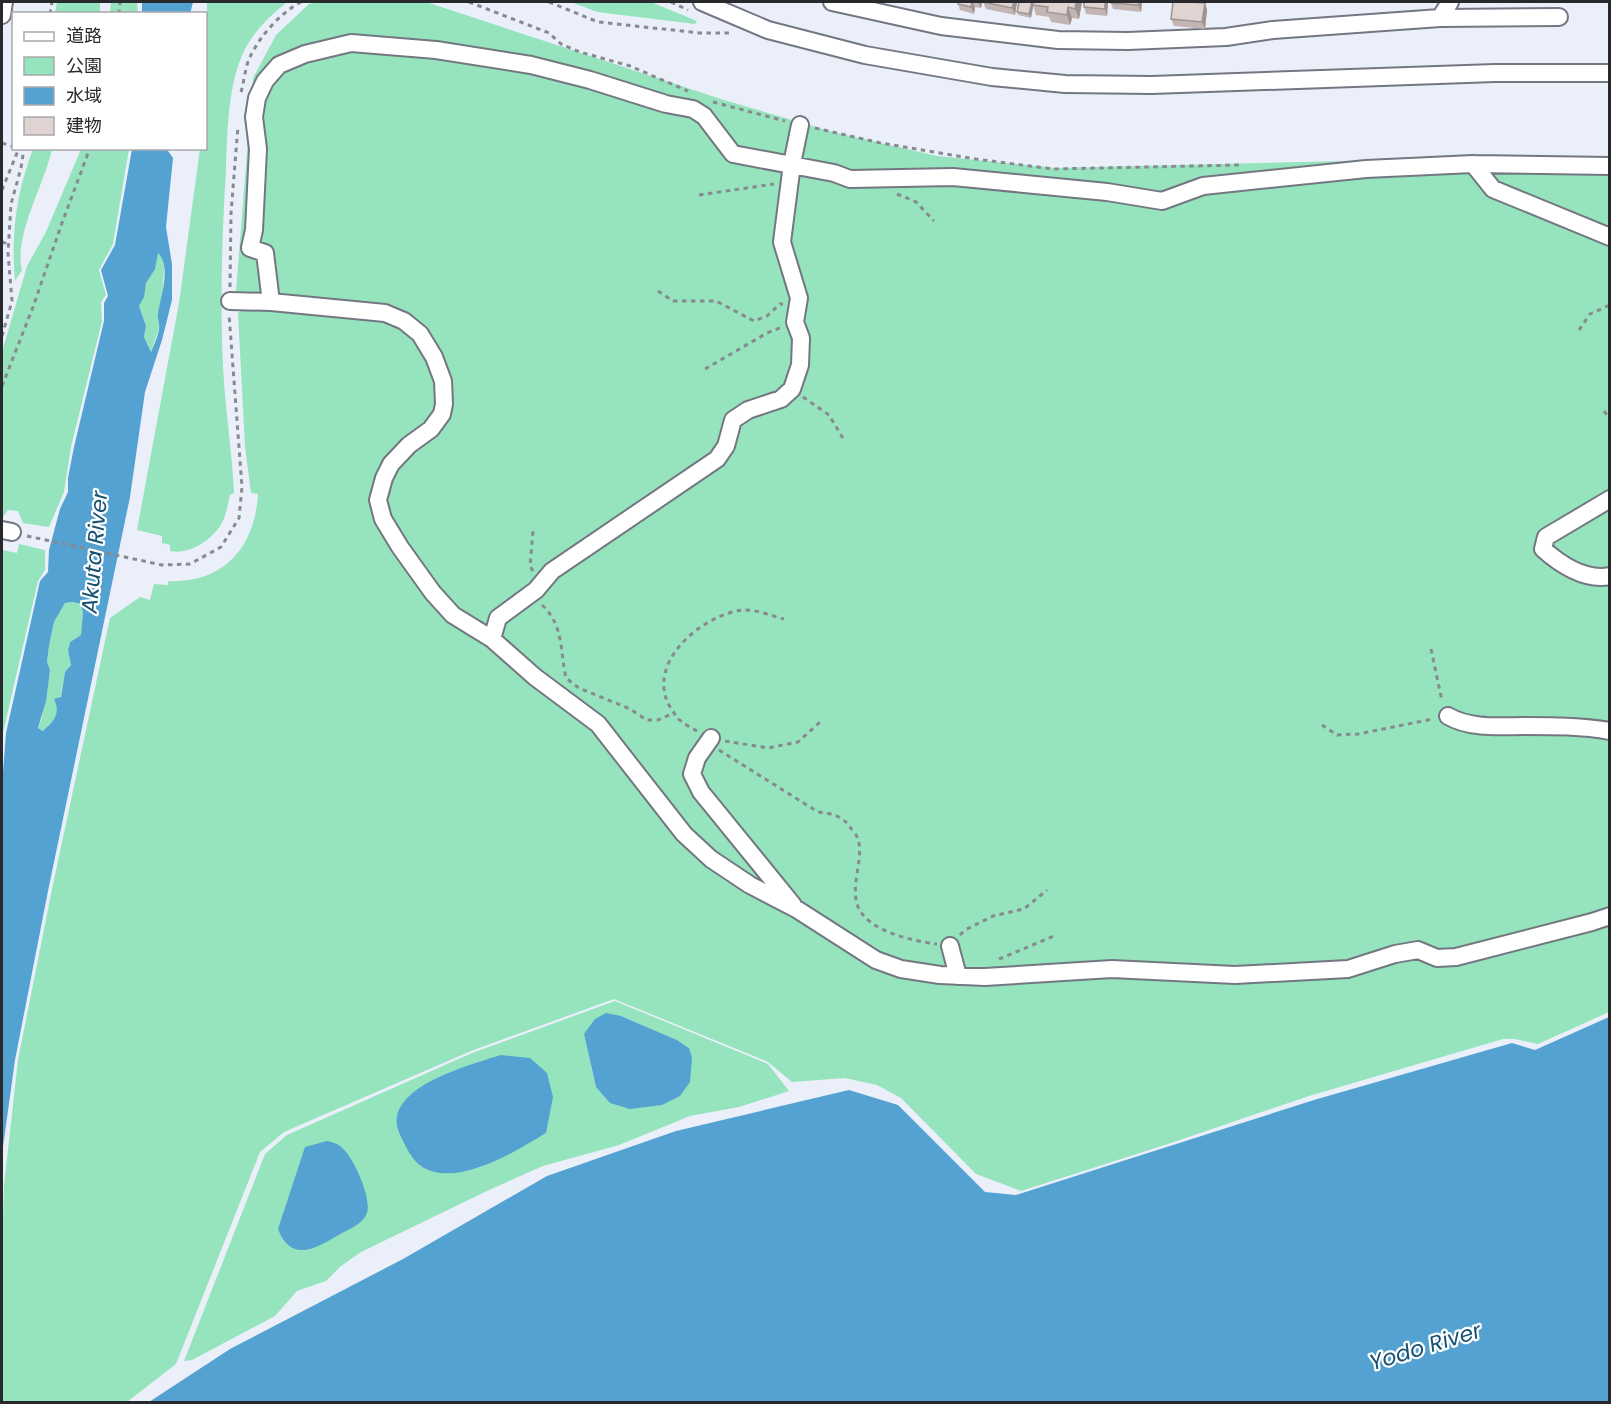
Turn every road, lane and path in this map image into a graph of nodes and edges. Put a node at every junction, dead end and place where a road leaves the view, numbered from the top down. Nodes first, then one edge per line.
1 (4, 2) edge
2 (469, 2) edge
3 (549, 2) edge
4 (702, 2) edge
5 (832, 2) edge
6 (1450, 2) edge
7 (2, 15) edge
8 (1559, 17) dead end
9 (1440, 18) junction
10 (737, 33) dead end
11 (1610, 73) edge
12 (693, 94) dead end
13 (704, 98) dead end
14 (800, 125) junction
15 (16, 150) edge
16 (24, 150) edge
17 (89, 150) edge
18 (1473, 164) junction
19 (792, 165) junction
20 (1250, 165) dead end
21 (1610, 166) edge
22 (2, 190) edge
23 (789, 191) junction
24 (894, 193) dead end
25 (699, 195) dead end
26 (934, 221) dead end
27 (1610, 237) edge
28 (2, 242) edge
29 (8, 244) junction
30 (658, 291) dead end
31 (230, 301) dead end
32 (271, 302) junction
33 (1610, 305) edge
34 (796, 314) junction
35 (1579, 330) dead end
36 (2, 336) edge
37 (705, 369) dead end
38 (2, 386) edge
39 (792, 389) junction
40 (1604, 411) dead end
41 (1610, 418) edge
42 (844, 440) dead end
43 (1610, 499) edge
44 (7, 531) edge
45 (534, 531) dead end
46 (162, 565) dead end
47 (1610, 576) edge
48 (533, 592) junction
49 (784, 619) dead end
50 (492, 639) junction
51 (1431, 649) dead end
52 (674, 713) junction
53 (1448, 716) junction
54 (820, 723) dead end
55 (1322, 725) dead end
56 (1610, 731) edge
57 (710, 741) junction
58 (1047, 890) dead end
59 (798, 910) junction
60 (1610, 916) edge
61 (1054, 936) dead end
62 (950, 945) junction
63 (992, 960) dead end
64 (958, 975) junction

1 - 7 street
2 - 12 path
3 - 10 path
4 - 11 street
5 - 9 street
6 - 9 street
8 - 9 street
13 - 14 path
14 - 19 street
14 - 20 path
15 - 22 path
16 - 29 path
17 - 38 path
18 - 19 street
18 - 21 street
18 - 27 street
19 - 23 street
19 - 32 street
23 - 25 path
23 - 34 street
24 - 26 path
28 - 29 path
29 - 36 path
30 - 34 path
31 - 32 street
32 - 50 street
33 - 35 path
34 - 37 path
34 - 39 street
39 - 42 path
39 - 48 street
40 - 41 path
43 - 47 street
44 - 46 path
45 - 48 path
48 - 50 street
48 - 52 path
49 - 52 path
50 - 59 street
51 - 53 path
52 - 57 path
53 - 55 path
53 - 56 street
54 - 57 path
57 - 59 street
57 - 62 path
58 - 62 path
59 - 64 street
60 - 64 street
61 - 63 path
62 - 64 street

